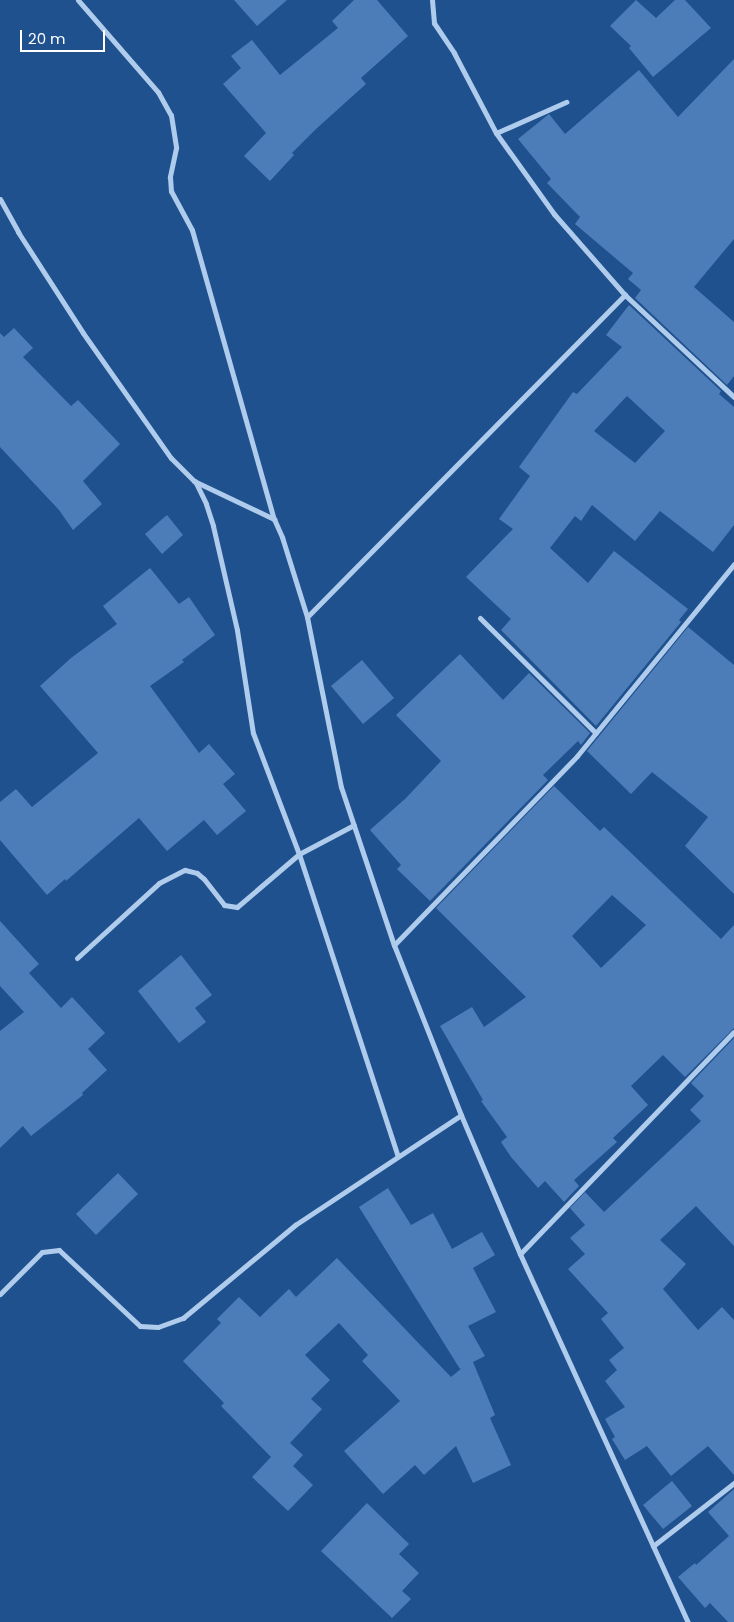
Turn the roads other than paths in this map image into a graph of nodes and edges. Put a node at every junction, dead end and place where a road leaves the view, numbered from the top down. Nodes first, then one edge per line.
1 (78, 0) edge
2 (432, 0) edge
3 (566, 102) dead end
4 (496, 133) junction
5 (0, 198) edge
6 (625, 295) junction
7 (734, 397) edge
8 (194, 481) junction
9 (274, 519) junction
10 (733, 566) edge
11 (308, 617) junction
12 (480, 618) dead end
13 (596, 733) junction
14 (354, 825) junction
15 (299, 854) junction
16 (394, 945) junction
17 (77, 958) dead end
18 (734, 1032) edge
19 (461, 1114) junction
20 (398, 1156) junction
21 (520, 1254) junction
22 (0, 1294) edge
23 (734, 1483) edge
24 (653, 1546) junction
25 (688, 1622) edge

1 - 9 street
2 - 4 street
3 - 4 street
4 - 6 street
5 - 8 street
6 - 7 street
6 - 11 street
8 - 9 street
8 - 15 street
9 - 11 street
10 - 13 street
11 - 14 street
12 - 13 street
13 - 16 street
14 - 15 street
14 - 16 street
15 - 17 street
15 - 20 street
16 - 19 street
18 - 21 street
19 - 20 street
19 - 21 street
20 - 22 street
21 - 24 street
23 - 24 street
24 - 25 street

